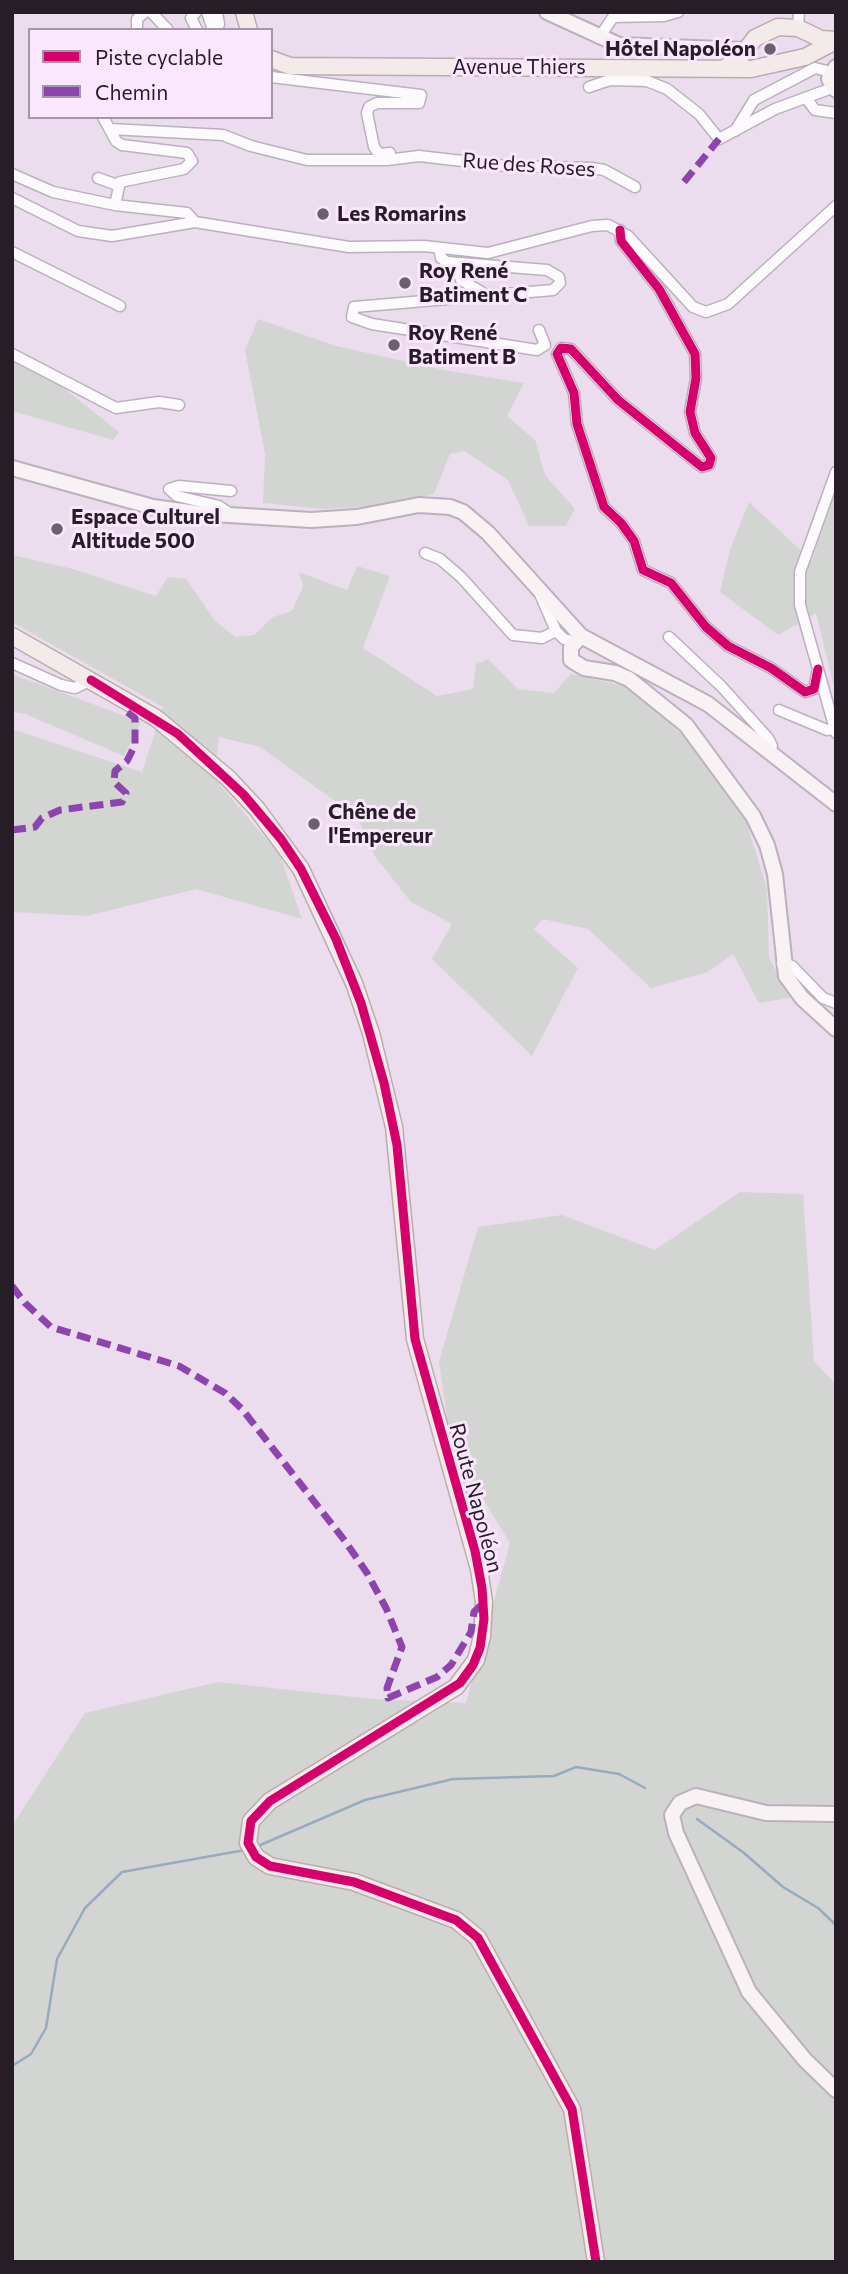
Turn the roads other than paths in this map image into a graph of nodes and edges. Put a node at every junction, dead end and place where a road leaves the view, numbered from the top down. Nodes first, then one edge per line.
1 (196, 12) edge
2 (547, 12) edge
3 (678, 12) edge
4 (145, 13) edge
5 (211, 13) edge
6 (802, 25) edge
7 (137, 28) edge
8 (165, 28) edge
9 (196, 28) edge
10 (213, 28) edge
11 (599, 38) junction
12 (836, 40) edge
13 (746, 50) junction
14 (805, 57) junction
15 (275, 66) edge
16 (726, 67) junction
17 (762, 68) junction
18 (833, 69) edge
19 (307, 73) junction
20 (589, 87) dead end
21 (834, 89) edge
22 (806, 98) junction
23 (836, 113) edge
24 (108, 121) edge
25 (735, 133) junction
26 (419, 156) junction
27 (12, 174) edge
28 (98, 178) dead end
29 (117, 185) junction
30 (635, 187) dead end
31 (12, 198) edge
32 (115, 205) junction
33 (836, 206) edge
34 (195, 222) junction
35 (620, 230) junction
36 (439, 248) junction
37 (12, 252) edge
38 (459, 274) dead end
39 (485, 294) junction
40 (120, 306) dead end
41 (539, 330) dead end
42 (12, 354) edge
43 (179, 405) dead end
44 (12, 468) edge
45 (836, 472) edge
46 (231, 491) dead end
47 (233, 515) junction
48 (425, 553) dead end
49 (539, 591) junction
50 (556, 631) junction
51 (12, 636) edge
52 (670, 637) dead end
53 (578, 639) junction
54 (12, 663) edge
55 (818, 669) junction
56 (91, 680) junction
57 (779, 710) dead end
58 (835, 731) edge
59 (769, 751) junction
60 (836, 804) edge
61 (782, 964) junction
62 (836, 1003) edge
63 (836, 1029) edge
64 (836, 1814) edge
65 (836, 2090) edge
66 (596, 2262) edge

1 - 9 street
2 - 11 street
3 - 11 street
4 - 7 street
4 - 8 street
5 - 10 street
6 - 12 main road
6 - 13 main road
6 - 14 main road
11 - 13 street
12 - 14 main road, Avenue Thiers
13 - 16 main road
13 - 17 main road
14 - 17 main road, Avenue Thiers
15 - 19 main road, Avenue Thiers
16 - 17 main road, Avenue Thiers
16 - 19 main road, Avenue Thiers
18 - 21 street
18 - 25 street
19 - 26 street, Rue des Roses
20 - 25 street
21 - 22 street
22 - 23 street
22 - 25 street
24 - 26 street, Rue des Roses
24 - 29 street
26 - 30 street, Rue des Roses
27 - 32 street
28 - 29 street
29 - 32 street
31 - 34 street
32 - 34 street
33 - 35 street
34 - 36 street
35 - 36 street
35 - 55 street
36 - 39 street
37 - 40 street
38 - 39 street
39 - 41 street
42 - 43 street
44 - 47 street
45 - 55 street
46 - 47 street
47 - 49 street
48 - 50 street
49 - 50 street
49 - 53 street
50 - 53 street
51 - 56 main road, Route Napoléon
52 - 59 street
53 - 59 street
53 - 61 street
54 - 56 street
55 - 58 street
56 - 66 main road, Route Napoléon
57 - 58 street
59 - 60 street
61 - 62 street
61 - 63 street
64 - 65 street

